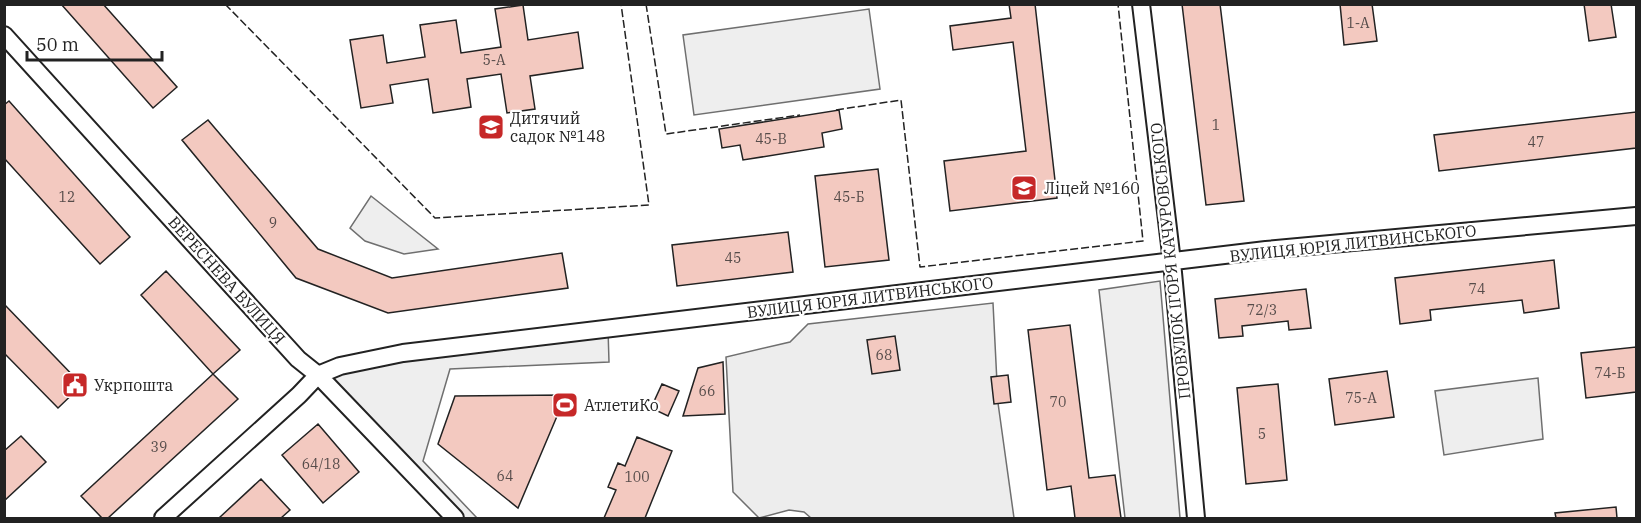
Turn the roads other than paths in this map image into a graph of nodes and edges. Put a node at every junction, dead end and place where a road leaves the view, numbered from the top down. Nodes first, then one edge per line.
1 (1141, 4) edge
2 (4, 35) edge
3 (1636, 216) edge
4 (1172, 262) junction
5 (318, 375) junction
6 (163, 519) edge
7 (455, 519) edge
8 (1196, 519) edge

1 - 4 street, ПРОВУЛОК ІГОРЯ КАЧУРОВСЬКОГО
2 - 5 street, ВЕРЕСНЕВА ВУЛИЦЯ
3 - 4 street, ВУЛИЦЯ ЮРІЯ ЛИТВИНСЬКОГО
4 - 5 street, ВУЛИЦЯ ЮРІЯ ЛИТВИНСЬКОГО
4 - 8 street, ПРОВУЛОК ІГОРЯ КАЧУРОВСЬКОГО
5 - 6 street, ВУЛИЦЯ ЮРІЯ ЛИТВИНСЬКОГО
5 - 7 street, ВЕРЕСНЕВА ВУЛИЦЯ

